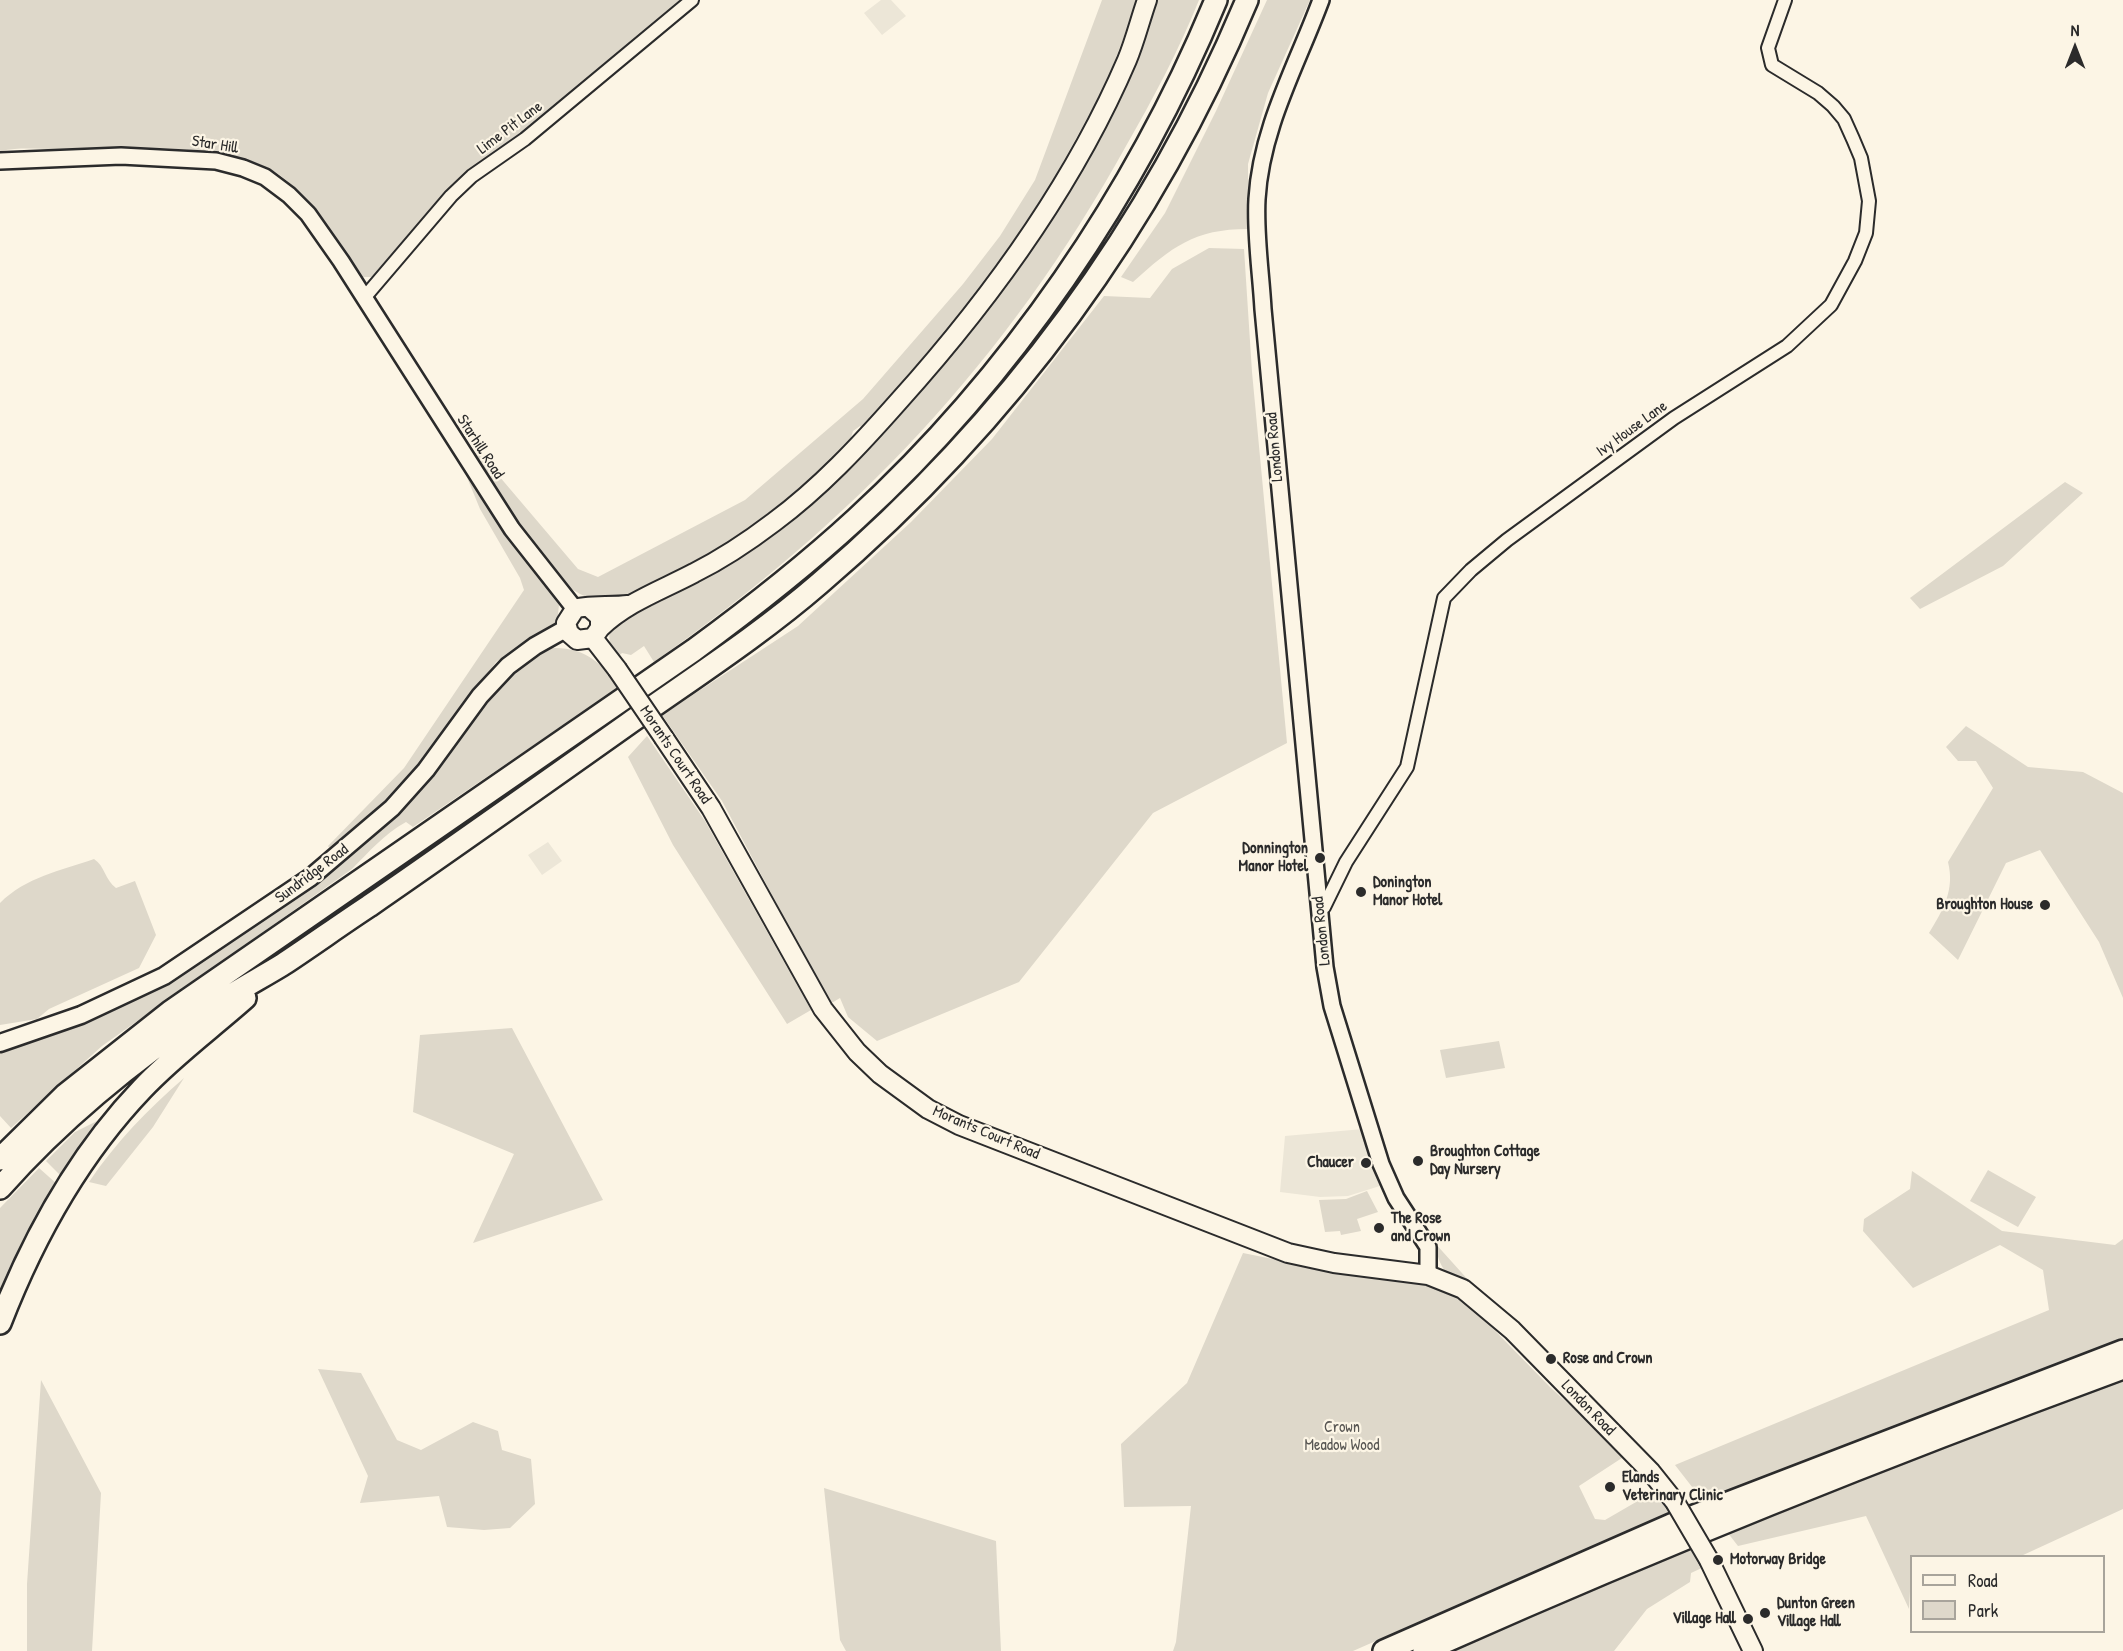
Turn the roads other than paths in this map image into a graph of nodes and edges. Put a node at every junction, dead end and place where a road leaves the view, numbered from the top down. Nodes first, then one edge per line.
1 (692, 0) edge
2 (1147, 0) edge
3 (1216, 0) edge
4 (1246, 0) edge
5 (1321, 0) edge
6 (1785, 0) edge
7 (0, 161) edge
8 (364, 298) junction
9 (629, 605) junction
10 (582, 608) junction
11 (567, 628) junction
12 (597, 633) junction
13 (1320, 910) junction
14 (283, 964) junction
15 (0, 1042) edge
16 (0, 1159) edge
17 (0, 1188) edge
18 (1428, 1275) junction
19 (0, 1323) edge
20 (2123, 1351) edge
21 (2123, 1368) edge
22 (1384, 1651) edge
23 (1424, 1651) edge
24 (1753, 1651) edge

1 - 8 street, Lime Pit Lane
2 - 9 main road
3 - 16 highway
4 - 14 highway
5 - 13 street, London Road
6 - 13 street, Ivy House Lane
7 - 8 street, Star Hill
8 - 10 street, Starhill Road
9 - 10 main road
9 - 12 main road
10 - 11 main road
10 - 12 main road
11 - 12 main road
11 - 15 main road, Sundridge Road
12 - 18 main road, Morants Court Road, bridge
13 - 18 street, London Road
14 - 17 highway
14 - 19 highway
18 - 24 main road, London Road, bridge
20 - 22 highway
21 - 23 highway

